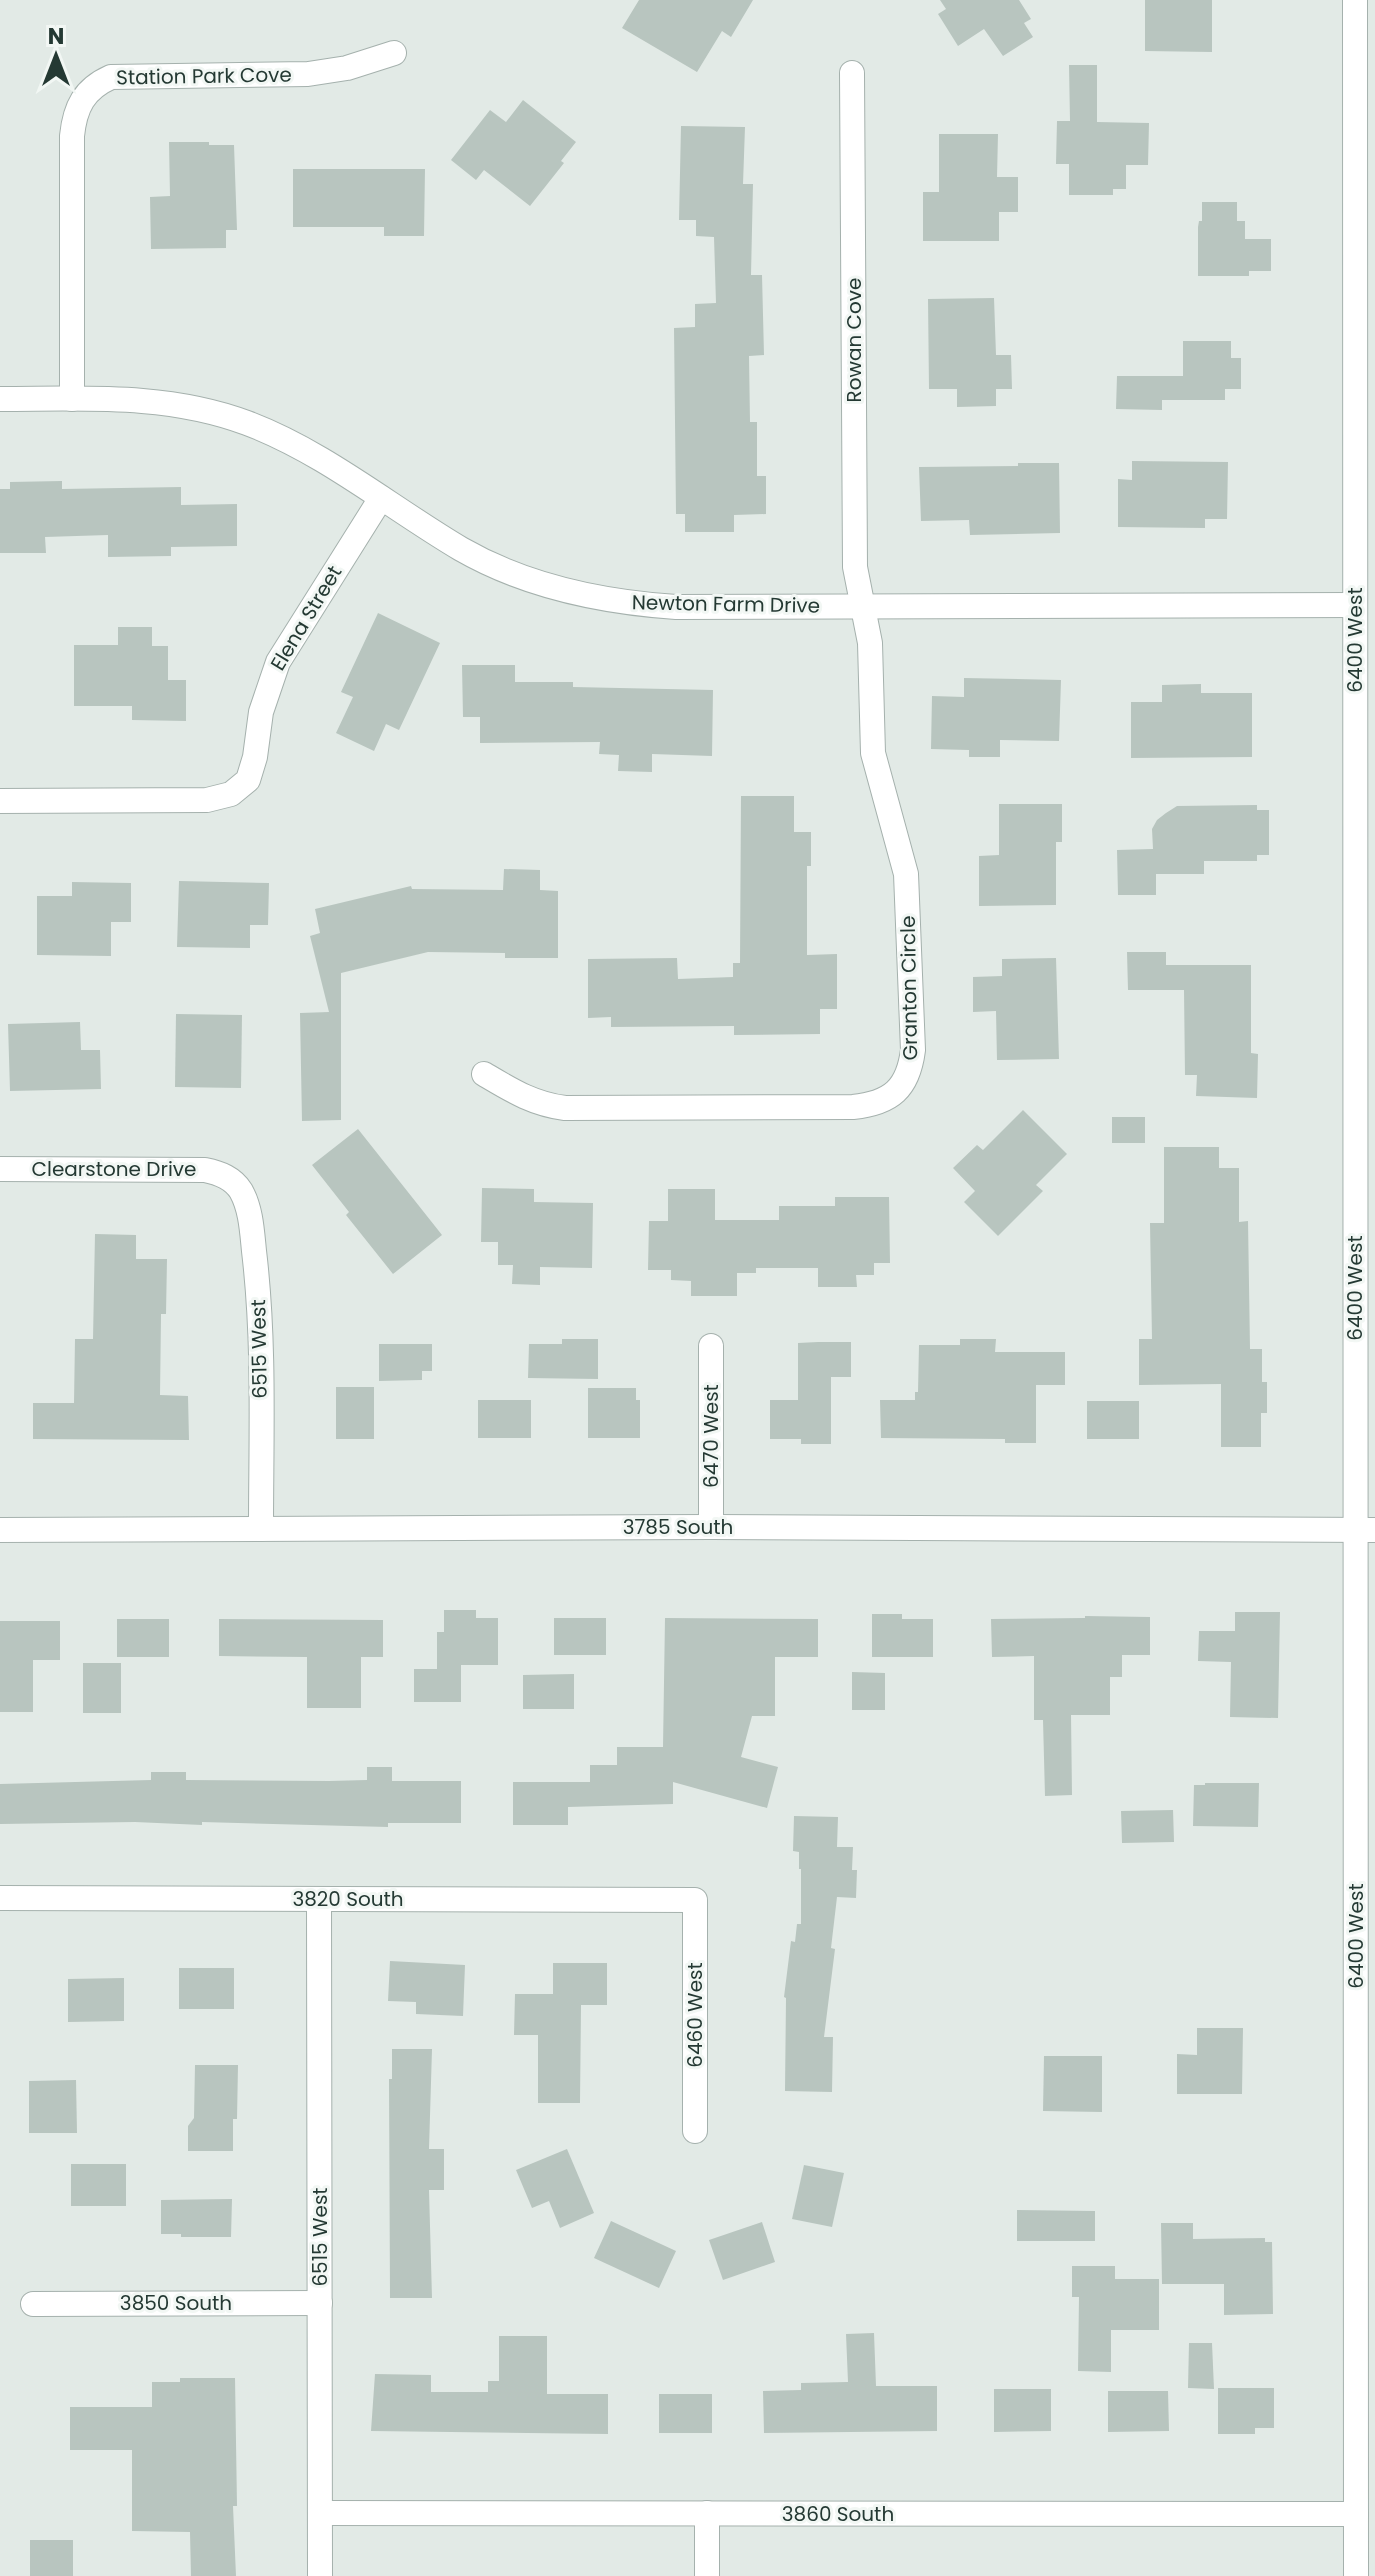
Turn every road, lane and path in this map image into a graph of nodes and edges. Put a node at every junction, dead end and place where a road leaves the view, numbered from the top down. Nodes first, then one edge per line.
1 (1355, 0) edge
2 (394, 53) dead end
3 (852, 73) dead end
4 (0, 399) edge
5 (72, 399) junction
6 (381, 498) junction
7 (1355, 605) junction
8 (863, 606) junction
9 (0, 801) edge
10 (484, 1074) dead end
11 (0, 1169) edge
12 (227, 1177) joint
13 (711, 1346) dead end
14 (711, 1527) junction
15 (261, 1529) junction
16 (0, 1530) edge
17 (1365, 1530) edge
18 (0, 1898) edge
19 (319, 1899) junction
20 (695, 1900) joint
21 (695, 2131) dead end
22 (320, 2303) junction
23 (33, 2304) dead end
24 (320, 2513) junction
25 (707, 2513) junction
26 (1356, 2514) junction
27 (320, 2576) edge
28 (707, 2576) edge
29 (1356, 2576) edge

1 - 7 street, 6400 West
2 - 5 street, Station Park Cove
3 - 8 street, Rowan Cove
4 - 5 street, Newton Farm Drive
5 - 6 street, Newton Farm Drive
6 - 8 street, Newton Farm Drive
6 - 9 street, Elena Street
7 - 8 street, Newton Farm Drive
7 - 17 street, 6400 West
8 - 10 street, Granton Circle
11 - 12 street, Clearstone Drive
12 - 15 street, 6515 West
13 - 14 street, 6470 West
14 - 15 street, 3785 South
14 - 17 street, 3785 South
15 - 16 street, 3785 South
17 - 26 street, 6400 West
18 - 19 street, 3820 South
19 - 20 street, 3820 South
19 - 22 street, 6515 West
20 - 21 street, 6460 West
22 - 23 street, 3850 South
22 - 24 street, 6515 West
24 - 25 street, 3860 South
24 - 27 street, 6515 West
25 - 26 street, 3860 South
25 - 28 street
26 - 29 street, 6400 West

